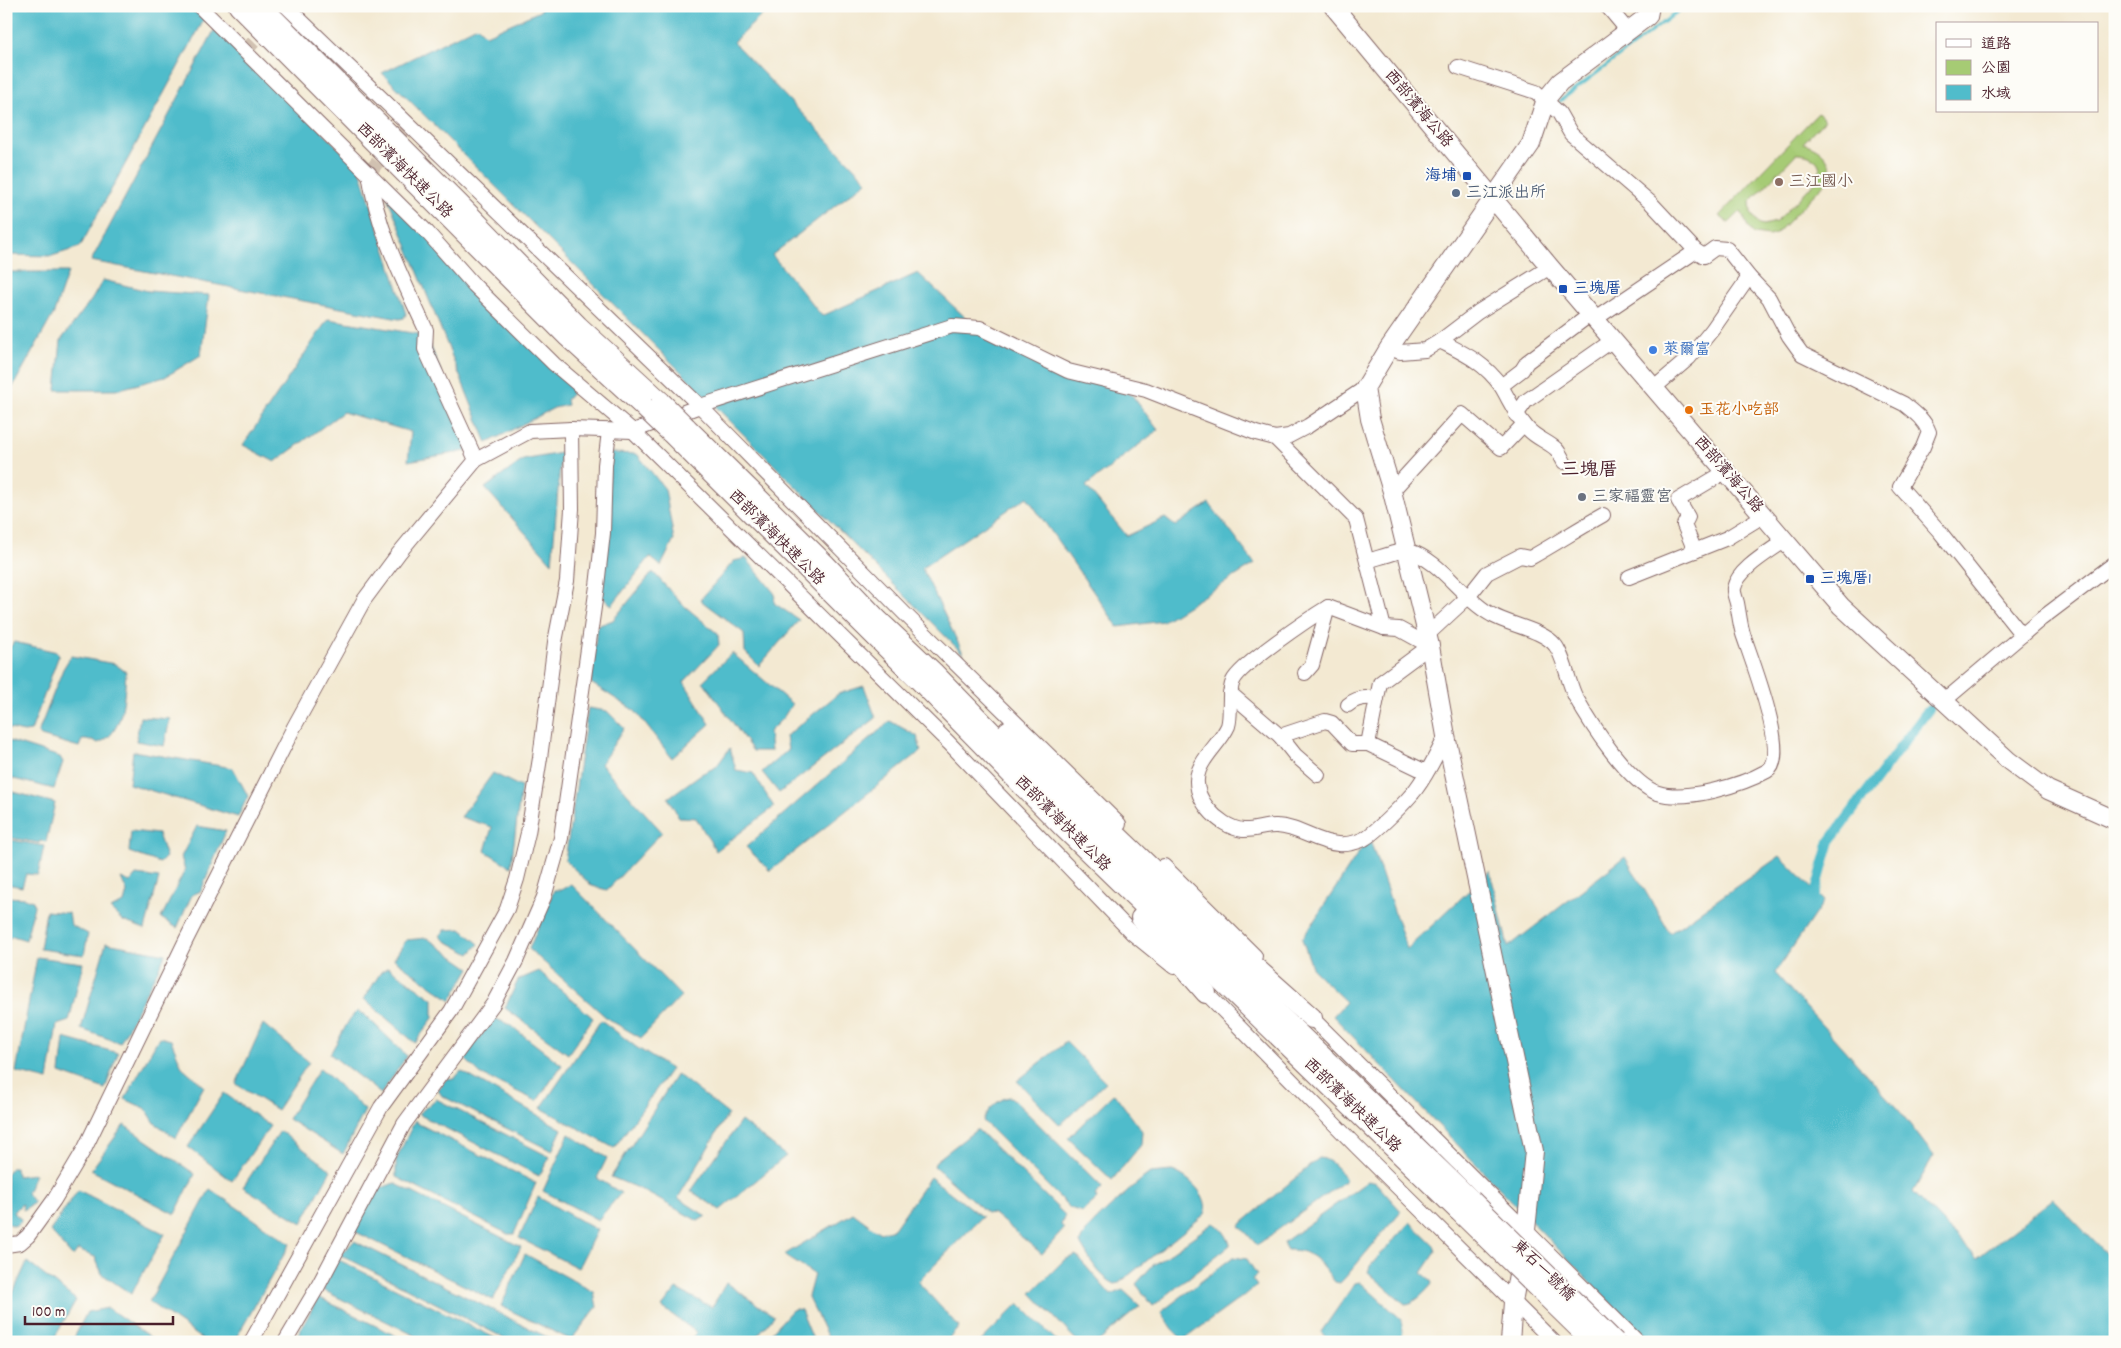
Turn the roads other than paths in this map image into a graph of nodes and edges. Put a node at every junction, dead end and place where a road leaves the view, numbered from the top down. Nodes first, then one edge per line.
1 (199, 6) edge
2 (239, 6) edge
3 (261, 6) edge
4 (286, 6) edge
5 (1333, 6) edge
6 (1607, 6) edge
7 (1653, 10) edge
8 (1628, 31) junction
9 (1458, 67) dead end
10 (1546, 99) junction
11 (369, 173) junction
12 (1492, 198) junction
13 (1696, 251) junction
14 (1550, 267) junction
15 (1748, 277) junction
16 (1593, 316) junction
17 (570, 328) junction
18 (1613, 340) junction
19 (1440, 341) junction
20 (1389, 348) junction
21 (1501, 386) junction
22 (1365, 388) junction
23 (1654, 388) junction
24 (652, 404) junction
25 (700, 406) junction
26 (1520, 420) junction
27 (575, 429) junction
28 (607, 431) junction
29 (633, 431) junction
30 (1275, 438) junction
31 (476, 460) junction
32 (1564, 462) dead end
33 (1725, 472) junction
34 (1392, 491) junction
35 (1603, 515) dead end
36 (1763, 516) junction
37 (1784, 541) junction
38 (1406, 550) junction
39 (1695, 551) junction
40 (1367, 561) junction
41 (2115, 563) edge
42 (820, 570) junction
43 (1629, 577) dead end
44 (1468, 597) junction
45 (1328, 607) junction
46 (1384, 628) junction
47 (2022, 635) junction
48 (1429, 641) junction
49 (1305, 673) dead end
50 (1230, 694) junction
51 (1377, 698) junction
52 (1944, 701) junction
53 (1348, 705) dead end
54 (1280, 736) junction
55 (1446, 736) junction
56 (1368, 744) junction
57 (1426, 772) junction
58 (1318, 775) dead end
59 (2115, 820) edge
60 (1206, 993) junction
61 (1312, 1018) junction
62 (1465, 1205) junction
63 (1526, 1230) junction
64 (6, 1245) edge
65 (1513, 1302) junction
66 (251, 1342) edge
67 (284, 1342) edge
68 (1510, 1342) edge
69 (1554, 1342) edge
70 (1593, 1342) edge
71 (1615, 1342) edge
72 (1638, 1342) edge

1 - 11 street
2 - 17 highway, 西部濱海快速公路
3 - 17 highway, 西部濱海快速公路
4 - 25 street
5 - 12 main road, 西部濱海公路
6 - 8 street
7 - 8 main road
8 - 10 main road
9 - 10 street
10 - 12 main road
10 - 13 street
11 - 29 street
11 - 31 street
12 - 14 main road, 西部濱海公路
12 - 20 main road
13 - 15 street
13 - 16 street
14 - 16 main road, 西部濱海公路
14 - 19 street
15 - 23 street
15 - 47 street
16 - 18 main road, 西部濱海公路
16 - 21 street
17 - 24 highway
17 - 24 highway
18 - 23 main road, 西部濱海公路
18 - 26 street
19 - 20 street
19 - 21 street
20 - 22 main road
21 - 26 street
22 - 30 street
22 - 34 main road
23 - 33 main road, 西部濱海公路
24 - 42 highway, 西部濱海快速公路, bridge
25 - 29 street
25 - 30 street
25 - 61 street
26 - 32 street
26 - 34 street
27 - 28 street
27 - 31 street
27 - 66 street
28 - 29 street
28 - 67 street
29 - 60 street
30 - 40 street
31 - 64 street
33 - 36 main road, 西部濱海公路
33 - 39 street
34 - 38 main road
35 - 44 street
36 - 37 main road, 西部濱海公路
36 - 39 street
37 - 44 street
37 - 52 main road, 西部濱海公路
38 - 40 street
38 - 44 street
38 - 48 main road
39 - 43 street
40 - 46 street
41 - 47 street
42 - 60 highway
42 - 61 highway
42 - 62 highway, 西部濱海快速公路
44 - 48 street
45 - 46 street
45 - 49 street
45 - 50 street
46 - 48 street
47 - 52 street
48 - 51 street
48 - 55 main road
50 - 54 street
50 - 57 street
51 - 53 street
51 - 56 street
52 - 59 main road, 西部濱海公路
54 - 56 street
54 - 58 street
55 - 57 street
55 - 63 main road
56 - 57 street
60 - 65 street
61 - 63 street
62 - 70 highway, 東石一號橋, bridge
62 - 71 highway, 東石一號橋, bridge
63 - 65 main road
63 - 72 street
65 - 68 main road
65 - 69 street

